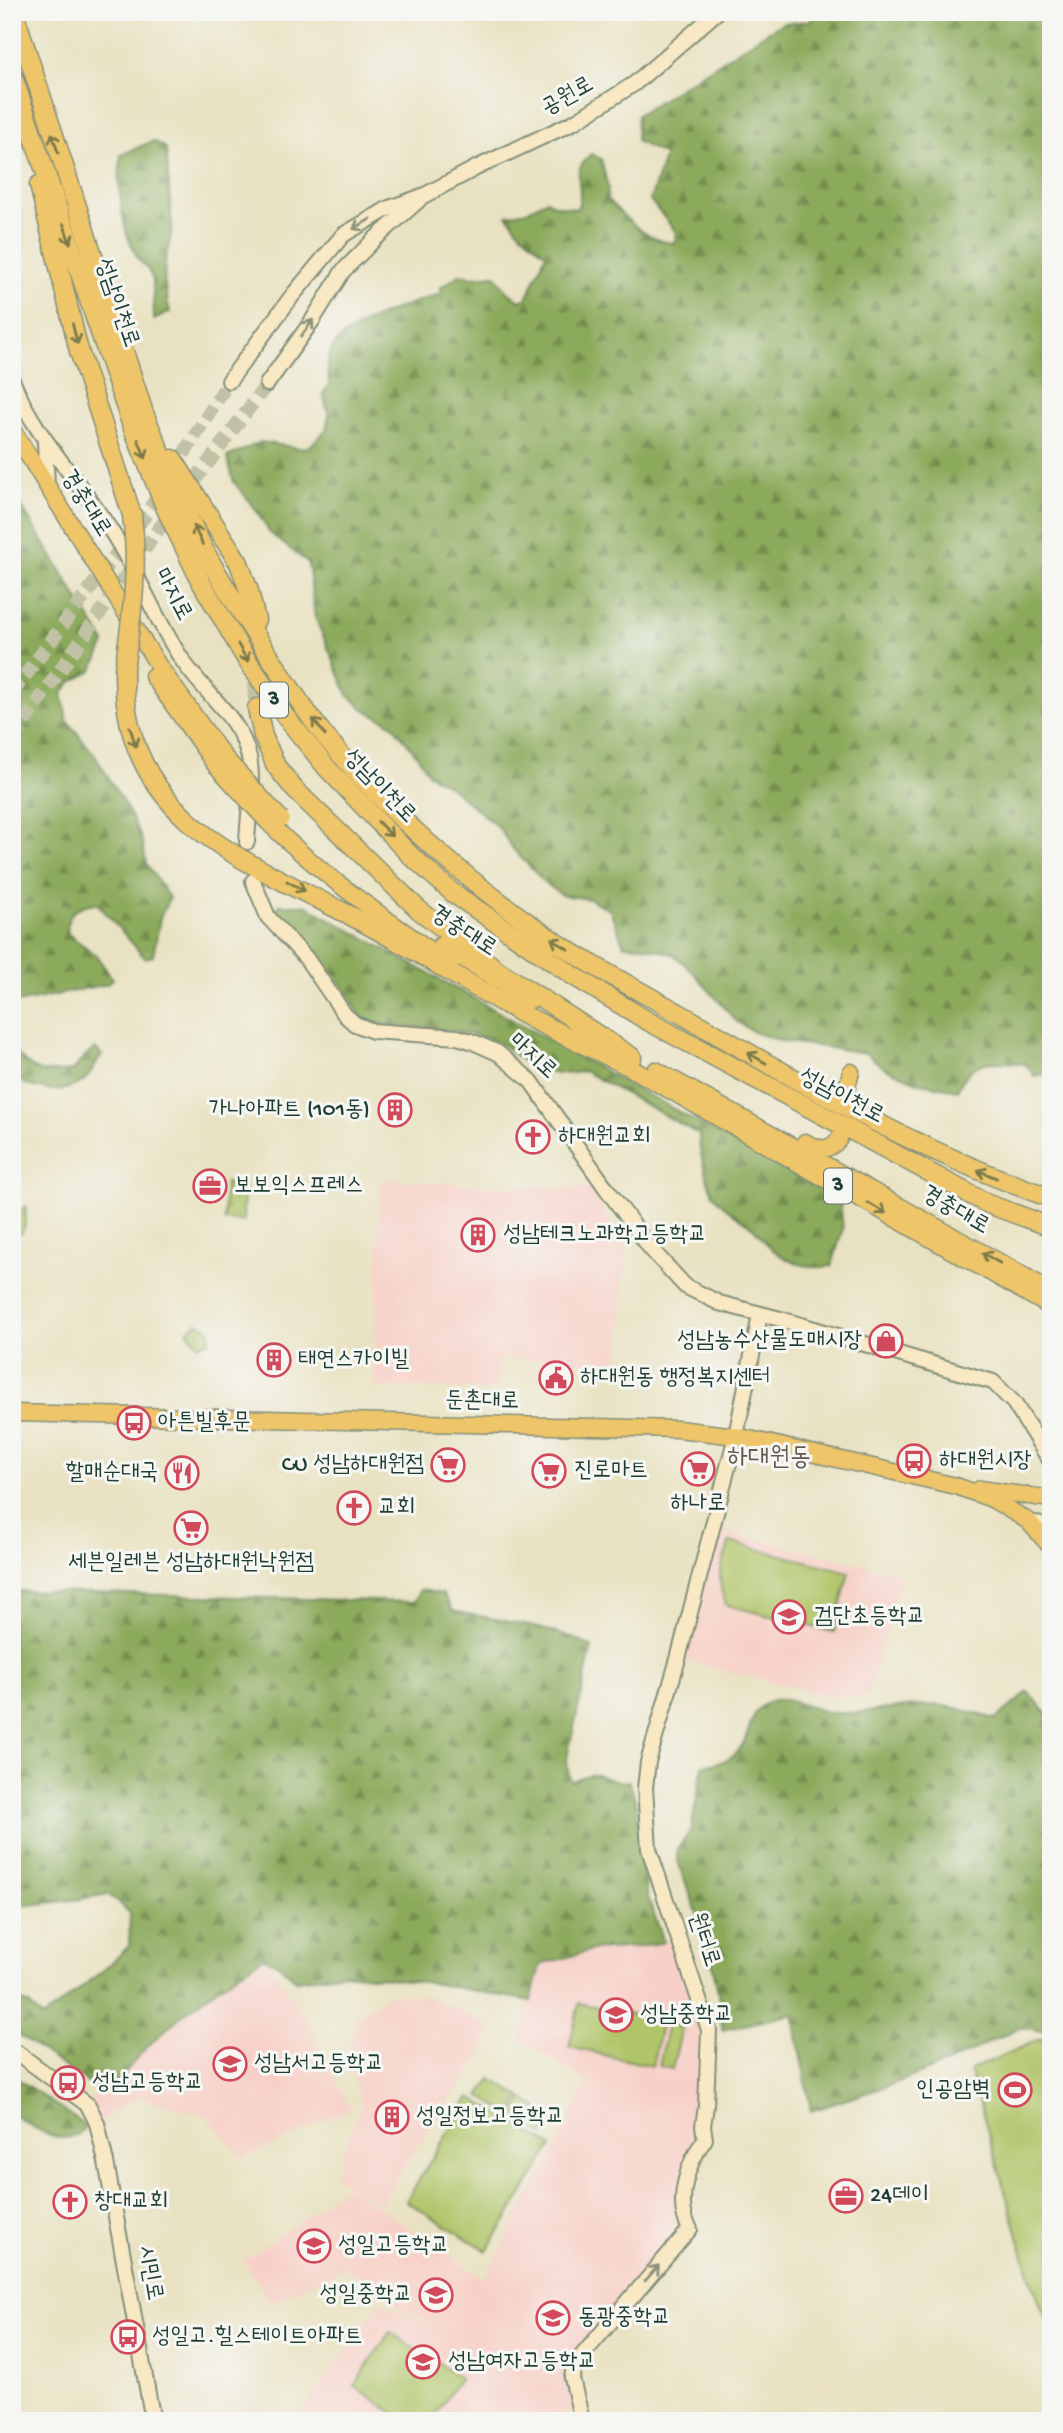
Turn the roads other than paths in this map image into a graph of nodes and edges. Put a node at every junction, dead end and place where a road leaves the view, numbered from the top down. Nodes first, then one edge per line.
1 (14, 12) edge
2 (717, 12) edge
3 (12, 77) edge
4 (424, 196) junction
5 (115, 324) junction
6 (12, 380) edge
7 (229, 381) tunnel mouth
8 (267, 384) tunnel mouth
9 (12, 429) edge
10 (44, 442) junction
11 (12, 447) edge
12 (47, 486) junction
13 (256, 620) tunnel mouth
14 (257, 708) tunnel mouth
15 (219, 760) junction
16 (247, 842) dead end
17 (253, 881) dead end
18 (629, 1061) junction
19 (851, 1072) dead end
20 (846, 1091) dead end
21 (729, 1109) junction
22 (1051, 1198) edge
23 (889, 1199) junction
24 (1051, 1227) edge
25 (1051, 1292) edge
26 (1051, 1307) edge
27 (760, 1315) junction
28 (12, 1413) edge
29 (736, 1436) junction
30 (1051, 1462) edge
31 (956, 1486) junction
32 (1051, 1499) edge
33 (1028, 1521) junction
34 (1051, 1528) edge
35 (1051, 1547) edge
36 (12, 2049) edge
37 (581, 2415) edge
38 (153, 2421) edge

5 -> 1 highway, 성남이천로 / 3
2 - 4 main road, 공원로
3 -> 18 highway, bridge
3 -> 24 highway, 성남이천로 / 3
4 -> 7 main road, 공원로
8 -> 4 main road, 공원로
5 - 13 highway
22 -> 5 highway, 성남이천로 / 3
6 - 10 main road, 마지로
9 - 12 main road, 경충대로
10 - 12 main road
10 - 16 main road, 마지로
11 - 15 main road, 경충대로
12 - 15 main road, 경충대로
14 - 18 highway
15 - 18 main road, 경충대로, bridge
17 - 27 main road, 마지로
18 - 21 main road, 경충대로 / 3
18 -> 26 main road, 경충대로 / 3
19 - 20 main road
21 - 23 main road, 경충대로 / 3
21 - 23 main road
25 -> 23 main road, 경충대로 / 3
27 - 29 main road
27 - 30 main road, 마지로
28 - 29 main road, 둔촌대로
29 - 31 main road, 둔촌대로
37 -> 29 main road, 원터로
31 - 32 main road
31 - 33 main road, 둔촌대로
33 - 34 main road
33 - 35 main road, 둔촌대로
36 - 38 main road, 시민로

